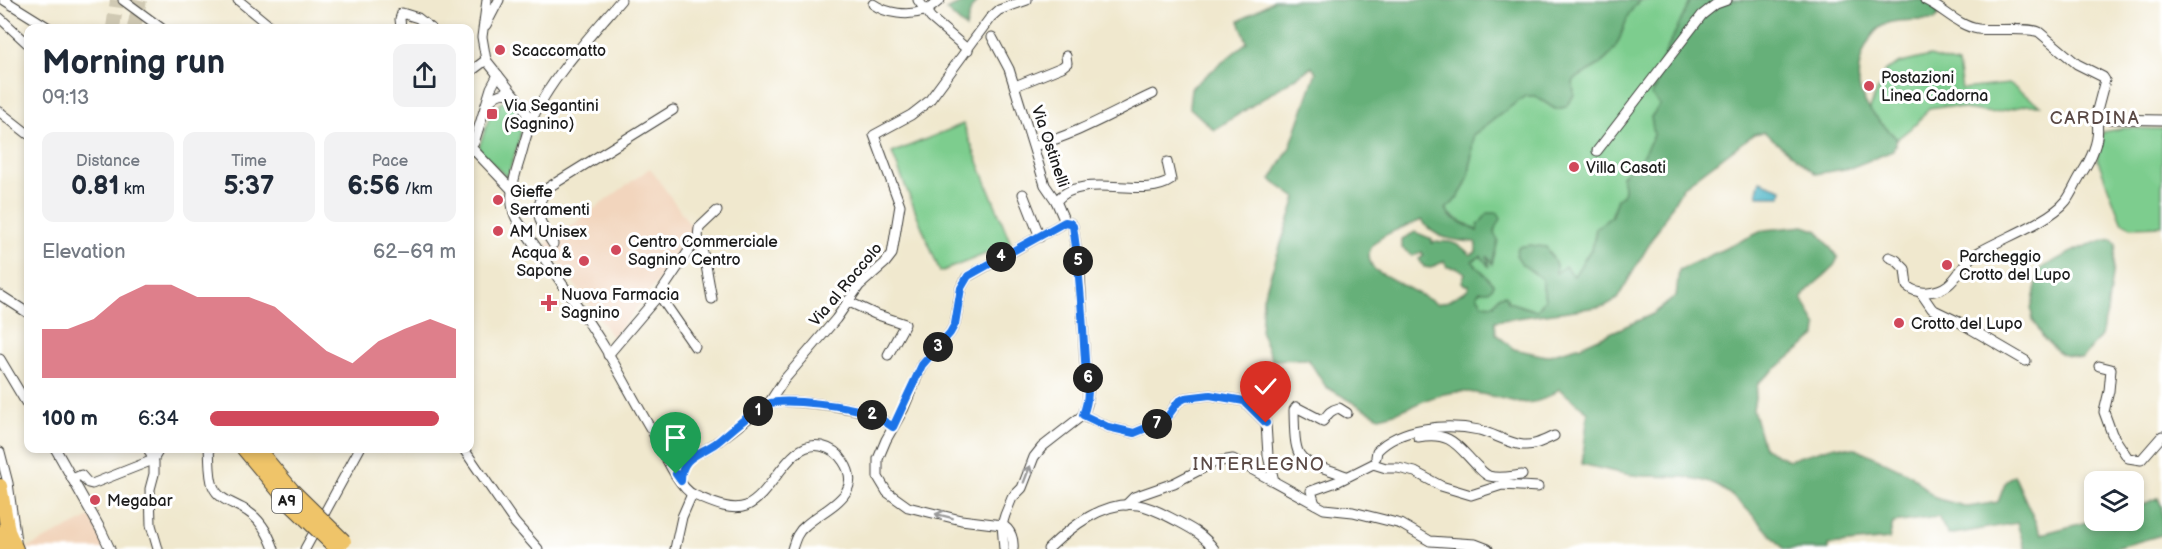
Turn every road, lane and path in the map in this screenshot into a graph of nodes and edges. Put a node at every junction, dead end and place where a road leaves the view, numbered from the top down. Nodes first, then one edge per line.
1 (4, 0) edge
2 (123, 0) edge
3 (238, 0) edge
4 (488, 0) edge
5 (499, 0) edge
6 (621, 0) edge
7 (918, 0) edge
8 (940, 0) edge
9 (1027, 0) edge
10 (1726, 0) edge
11 (1925, 0) edge
12 (873, 4) dead end
13 (926, 11) junction
14 (0, 18) edge
15 (43, 24) edge
16 (156, 24) edge
17 (267, 24) edge
18 (401, 24) edge
19 (426, 24) edge
20 (482, 32) junction
21 (992, 37) dead end
22 (24, 40) edge
23 (968, 50) junction
24 (1066, 56) dead end
25 (486, 60) junction
26 (474, 69) edge
27 (498, 75) junction
28 (1015, 86) junction
29 (1153, 94) dead end
30 (515, 96) junction
31 (486, 105) junction
32 (673, 110) dead end
33 (0, 112) edge
34 (2162, 120) edge
35 (2097, 122) junction
36 (531, 123) junction
37 (24, 131) edge
38 (474, 142) edge
39 (1034, 146) junction
40 (474, 150) edge
41 (1597, 151) dead end
42 (1167, 162) dead end
43 (513, 191) junction
44 (1023, 194) dead end
45 (1056, 201) junction
46 (717, 211) dead end
47 (1065, 222) junction
48 (698, 237) junction
49 (1040, 237) junction
50 (553, 244) dead end
51 (1889, 257) dead end
52 (1921, 293) junction
53 (0, 295) edge
54 (659, 295) junction
55 (712, 299) dead end
56 (847, 301) junction
57 (24, 310) edge
58 (695, 347) dead end
59 (608, 355) junction
60 (888, 355) dead end
61 (0, 359) edge
62 (2026, 361) dead end
63 (2099, 366) dead end
64 (5, 376) edge
65 (24, 401) edge
66 (768, 403) junction
67 (1347, 413) dead end
68 (1083, 415) junction
69 (893, 427) junction
70 (1554, 436) dead end
71 (2162, 436) edge
72 (0, 452) edge
73 (58, 453) edge
74 (150, 453) edge
75 (157, 453) edge
76 (209, 453) edge
77 (247, 453) edge
78 (261, 453) edge
79 (357, 453) edge
80 (466, 453) edge
81 (691, 456) junction
82 (666, 457) junction
83 (153, 461) junction
84 (1374, 461) junction
85 (1522, 475) dead end
86 (1346, 476) junction
87 (72, 479) junction
88 (681, 481) junction
89 (1274, 481) junction
90 (0, 486) edge
91 (1538, 487) dead end
92 (692, 494) junction
93 (1315, 504) junction
94 (1126, 505) junction
95 (1002, 525) junction
96 (0, 534) edge
97 (343, 547) edge
98 (3, 549) edge
99 (16, 549) edge
100 (110, 549) edge
101 (159, 549) edge
102 (274, 549) edge
103 (305, 549) edge
104 (538, 549) edge
105 (675, 549) edge
106 (792, 549) edge
107 (1004, 549) edge
108 (1013, 549) edge
109 (1048, 549) edge
110 (1214, 549) edge
111 (1488, 549) edge

1 - 15 street
2 - 16 street
3 - 17 street
4 - 20 street
5 - 20 street
6 - 36 street
7 - 13 street
8 - 13 street
9 - 23 street
10 - 41 street
11 - 35 street
12 - 13 street
13 - 23 street
14 - 22 street
18 - 19 street
20 - 25 street
21 - 28 street, Via Ostinelli
23 - 56 street, Via al Roccolo
24 - 28 street
25 - 26 street
25 - 27 street
27 - 30 street
27 - 31 street
28 - 39 street, Via Ostinelli
29 - 39 street
30 - 31 street
30 - 36 street
31 - 38 street
32 - 50 street
33 - 37 street
34 - 35 street
35 - 52 street
36 - 43 street
39 - 45 street, Via Ostinelli
40 - 43 street
42 - 45 street
43 - 59 street
44 - 49 street
45 - 47 street, Via Ostinelli
46 - 48 street
47 - 49 street
47 - 68 street, Via Ostinelli
48 - 54 street
48 - 55 street
49 - 69 street
51 - 52 street
52 - 62 street
53 - 57 street
54 - 58 street
54 - 59 street
56 - 60 street
56 - 66 street, Via al Roccolo
59 - 82 street
61 - 64 street
63 - 71 street
64 - 65 street
66 - 69 street
66 - 81 street, Via al Roccolo
67 - 86 street
68 - 89 street
95 -> 68 street
95 -> 69 street
70 - 84 street
72 - 99 street
73 - 87 street
74 - 83 street
75 - 83 street
76 - 102 street
77 - 97 highway, A9, bridge
78 - 97 highway, A9, bridge
79 - 103 street
80 - 104 street
81 - 82 street
81 - 88 street
82 - 88 street
83 - 87 street
83 - 101 street
84 - 85 street
84 - 86 street
84 - 91 street
86 - 93 street
87 - 100 street
88 - 92 street
89 - 93 street
89 - 94 street
90 - 99 highway
92 - 105 street
92 - 106 street
93 - 111 street
94 - 109 street
94 - 110 street
95 - 107 street
95 - 108 street
96 - 98 highway

